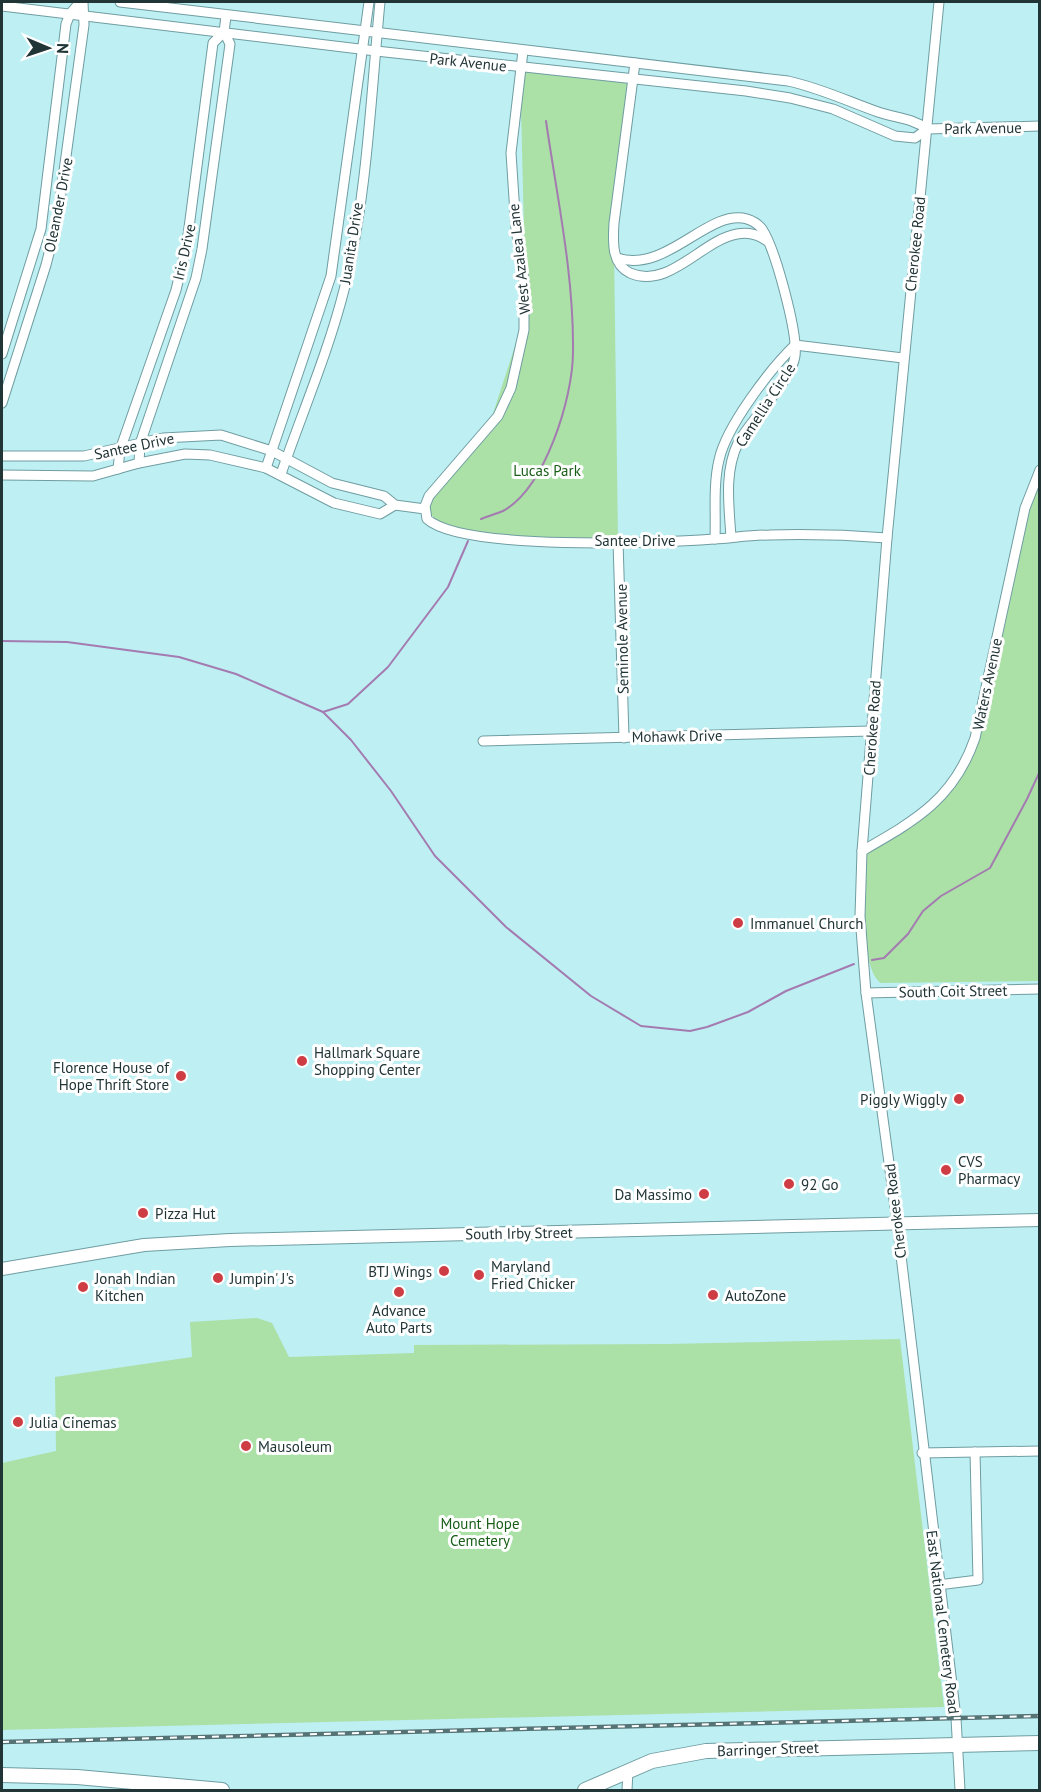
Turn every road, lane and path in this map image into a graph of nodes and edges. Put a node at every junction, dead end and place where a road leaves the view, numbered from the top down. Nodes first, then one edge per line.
1 (81, 2) edge
2 (120, 2) edge
3 (369, 2) edge
4 (380, 2) edge
5 (939, 2) edge
6 (159, 4) edge
7 (2, 6) edge
8 (70, 14) junction
9 (84, 15) junction
10 (226, 16) junction
11 (156, 24) junction
12 (365, 30) junction
13 (224, 32) junction
14 (377, 32) junction
15 (362, 50) junction
16 (376, 51) junction
17 (523, 51) junction
18 (635, 63) junction
19 (520, 68) junction
20 (633, 80) junction
21 (1040, 126) edge
22 (927, 129) junction
23 (767, 241) junction
24 (617, 258) junction
25 (795, 345) junction
26 (2, 354) edge
27 (903, 358) junction
28 (2, 403) edge
29 (140, 444) junction
30 (120, 450) junction
31 (272, 451) junction
32 (2, 456) edge
33 (286, 459) junction
34 (139, 463) junction
35 (266, 468) junction
36 (118, 469) junction
37 (1040, 470) edge
38 (281, 474) junction
39 (2, 475) edge
40 (395, 505) junction
41 (424, 509) junction
42 (731, 537) junction
43 (887, 538) junction
44 (715, 539) junction
45 (618, 541) junction
46 (872, 731) junction
47 (624, 738) junction
48 (483, 741) dead end
49 (862, 851) junction
50 (1040, 989) edge
51 (866, 993) junction
52 (1040, 1220) edge
53 (897, 1222) junction
54 (2, 1269) edge
55 (1040, 1451) edge
56 (975, 1452) junction
57 (922, 1453) junction
58 (938, 1585) junction
59 (1040, 1743) edge
60 (958, 1744) junction
61 (628, 1771) junction
62 (2, 1776) edge
63 (222, 1791) edge
64 (585, 1791) edge
65 (627, 1791) edge
66 (960, 1791) edge

1 - 8 street, Oleander Drive
1 - 9 street, Oleander Drive
2 - 6 street, Park Avenue
3 - 12 street, Juanita Drive
4 - 14 street, Juanita Drive
5 - 22 street, Cherokee Road
6 - 10 street, Park Avenue
6 - 11 street
7 - 8 street, Park Avenue
8 - 9 street, Park Avenue
8 - 26 street, Oleander Drive
9 - 11 street, Park Avenue
9 - 28 street, Oleander Drive
10 - 12 street, Park Avenue
10 - 13 street, Iris Drive
11 - 13 street, Park Avenue
12 - 14 street, Park Avenue
12 - 15 street, Juanita Drive
13 - 15 street, Park Avenue
13 - 29 street, Iris Drive
13 - 30 street, Iris Drive
14 - 16 street, Juanita Drive
14 - 17 street, Park Avenue
15 - 16 street, Park Avenue
15 - 31 street, Juanita Drive
16 - 19 street, Park Avenue
16 - 33 street, Juanita Drive
17 - 18 street, Park Avenue
17 - 19 street, West Azalea Lane
18 - 20 street
18 - 22 street, Park Avenue
19 - 20 street, Park Avenue
19 - 41 street, West Azalea Lane
20 - 22 street, Park Avenue
20 - 24 street
21 - 22 street, Park Avenue
22 - 27 street, Cherokee Road
23 - 24 street
23 - 24 street, Camellia Circle
23 - 25 street, Camellia Circle
25 - 27 street
25 - 42 street, Camellia Circle
25 - 44 street, Camellia Circle
27 - 43 street, Cherokee Road
29 - 30 street, Santee Drive
29 - 31 street, Santee Drive
29 - 34 street, Iris Drive
30 - 32 street, Santee Drive
30 - 36 street, Iris Drive
31 - 33 street, Santee Drive
31 - 35 street, Juanita Drive
33 - 38 street, Juanita Drive
33 - 40 street, Santee Drive
34 - 35 street, Santee Drive
34 - 36 street, Santee Drive
35 - 38 street, Santee Drive
36 - 39 street, Santee Drive
37 - 49 street, Waters Avenue
38 - 40 street, Santee Drive
40 - 41 street, Santee Drive
41 - 45 street, Santee Drive
42 - 43 street, Santee Drive
42 - 44 street, Santee Drive
43 - 46 street, Cherokee Road
44 - 45 street, Santee Drive
45 - 47 street, Seminole Avenue
46 - 47 street, Mohawk Drive
46 - 49 street, Cherokee Road
47 - 48 street, Mohawk Drive
49 - 51 street, Cherokee Road
50 - 51 street, South Coit Street
51 - 53 street, Cherokee Road
52 - 53 main road, South Irby Street
53 - 54 main road, South Irby Street
53 - 57 street, Cherokee Road
55 - 56 street
56 - 57 street
56 - 58 street
57 - 58 street, East National Cemetery Road
58 - 60 street, East National Cemetery Road
59 - 60 highway, Barringer Street
60 - 61 highway, Barringer Street
60 - 66 street, East National Cemetery Road
61 - 64 highway, Barringer Street
61 - 65 street
62 - 63 highway

